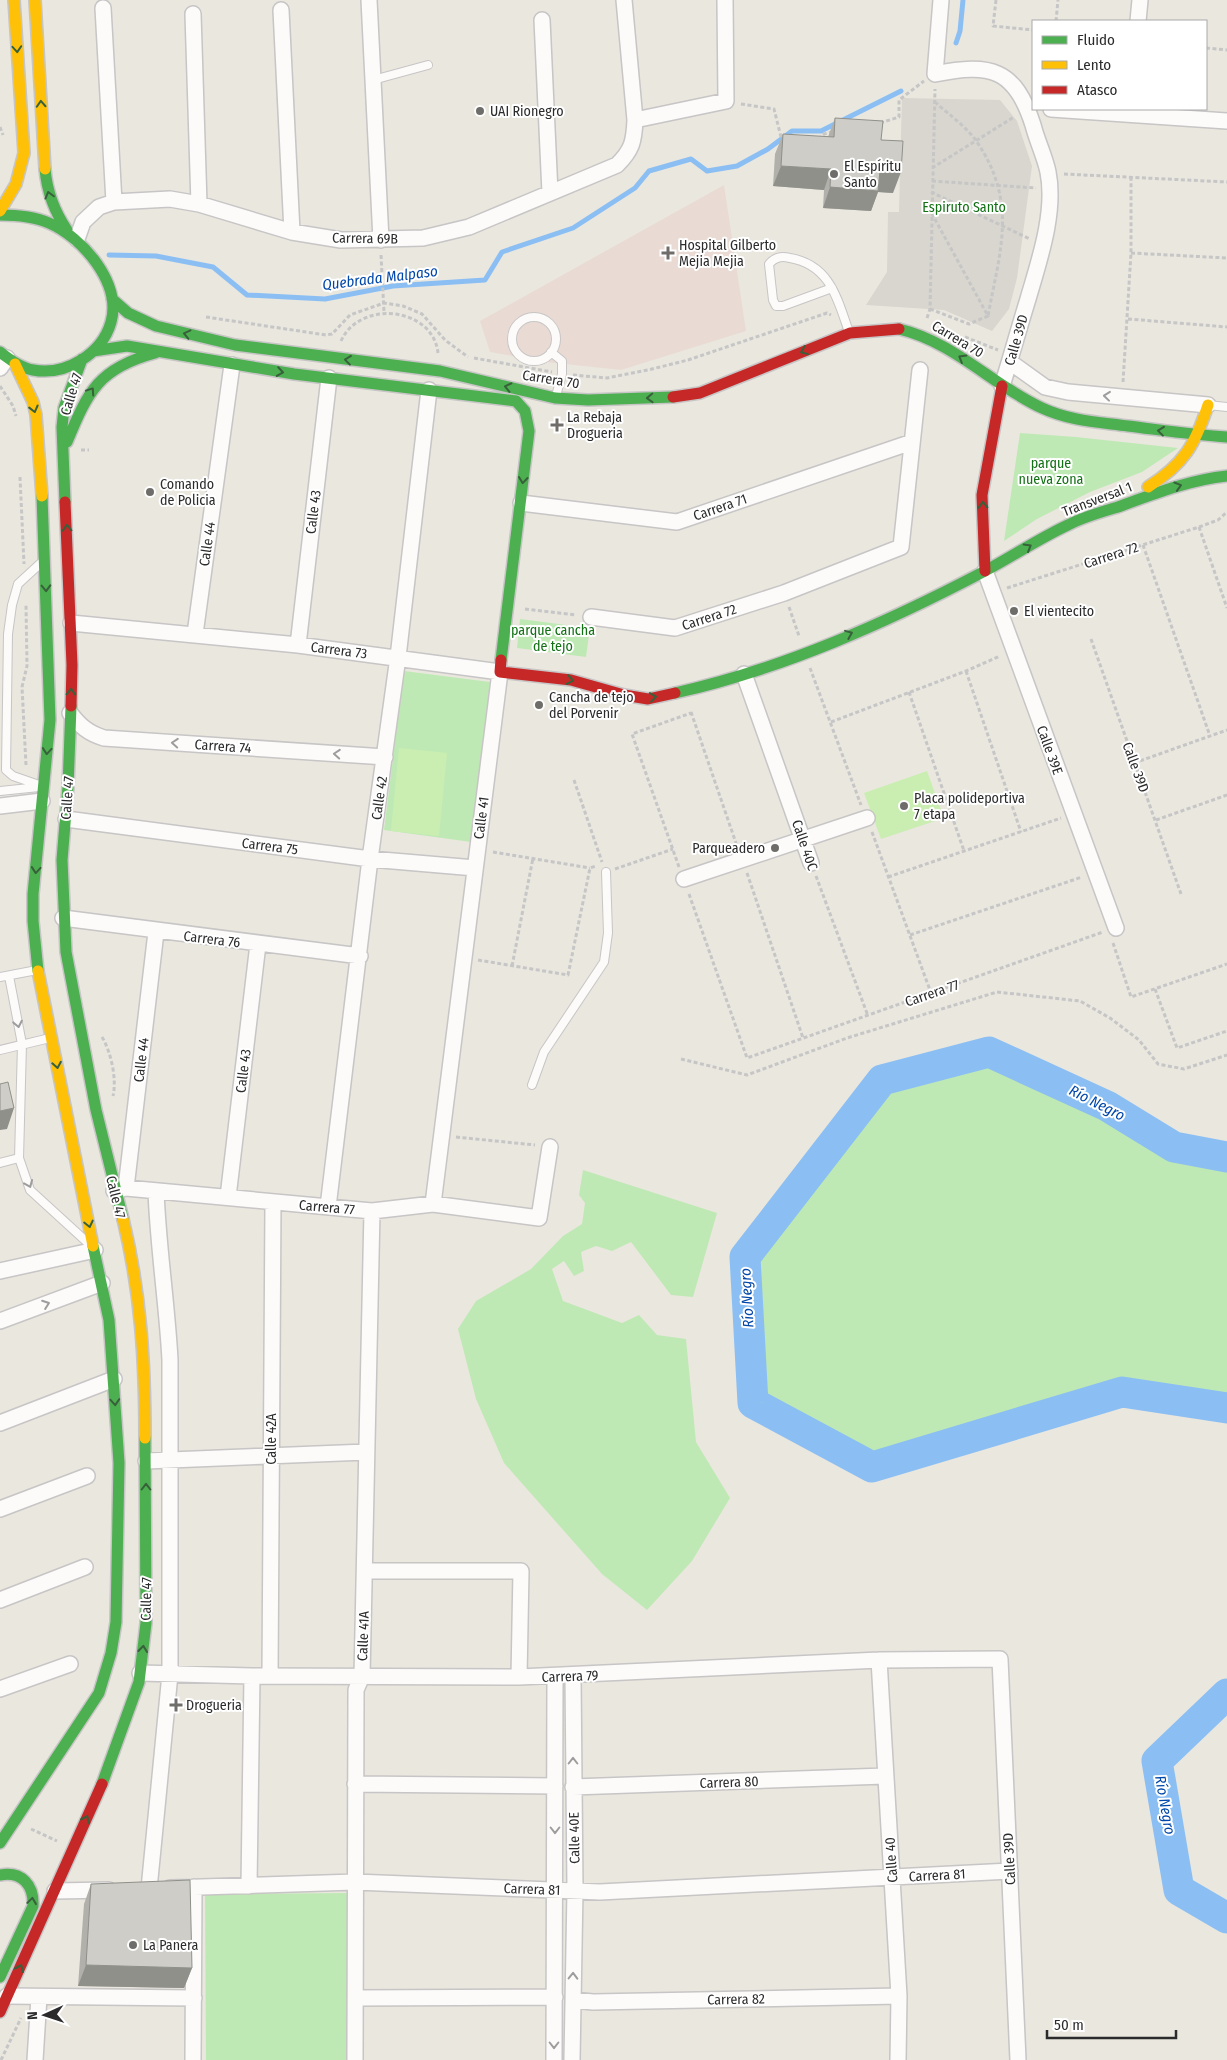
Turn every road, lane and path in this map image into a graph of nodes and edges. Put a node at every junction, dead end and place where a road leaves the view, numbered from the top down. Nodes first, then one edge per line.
1 (14, 0) edge
2 (35, 0) edge
3 (369, 0) edge
4 (624, 0) edge
5 (726, 0) edge
6 (941, 0) edge
7 (996, 0) edge
8 (1058, 0) edge
9 (1140, 0) edge
10 (103, 8) dead end
11 (281, 10) dead end
12 (193, 14) dead end
13 (542, 20) dead end
14 (1056, 20) edge
15 (1138, 20) edge
16 (1032, 30) edge
17 (1207, 48) edge
18 (1227, 50) edge
19 (428, 65) dead end
20 (935, 74) junction
21 (373, 80) junction
22 (726, 101) junction
23 (934, 101) junction
24 (1028, 110) junction
25 (1032, 110) edge
26 (1090, 110) edge
27 (1130, 111) edge
28 (635, 120) junction
29 (1227, 122) edge
30 (872, 125) edge
31 (840, 130) edge
32 (817, 140) edge
33 (976, 140) junction
34 (783, 144) edge
35 (932, 168) junction
36 (1048, 173) junction
37 (1131, 176) junction
38 (932, 181) junction
39 (1227, 182) edge
40 (999, 186) junction
41 (1048, 189) junction
42 (931, 192) junction
43 (550, 193) junction
44 (114, 202) junction
45 (199, 204) junction
46 (931, 212) junction
47 (0, 213) edge
48 (1004, 227) junction
49 (292, 232) junction
50 (73, 236) junction
51 (381, 246) junction
52 (1043, 246) junction
53 (1131, 253) junction
54 (1227, 258) edge
55 (832, 288) junction
56 (112, 299) junction
57 (384, 303) junction
58 (930, 309) junction
59 (384, 312) junction
60 (196, 316) dead end
61 (988, 316) junction
62 (1128, 318) junction
63 (845, 320) junction
64 (1227, 327) edge
65 (850, 333) junction
66 (923, 335) junction
67 (960, 335) dead end
68 (93, 351) junction
69 (162, 351) junction
70 (551, 352) junction
71 (334, 358) junction
72 (1011, 358) junction
73 (82, 359) junction
74 (6, 361) edge
75 (232, 365) junction
76 (920, 370) dead end
77 (440, 371) junction
78 (562, 374) junction
79 (329, 378) junction
80 (1002, 386) junction
81 (429, 390) junction
82 (555, 398) junction
83 (1121, 398) junction
84 (1208, 405) junction
85 (1227, 407) edge
86 (529, 431) junction
87 (1198, 435) junction
88 (1227, 437) edge
89 (912, 442) junction
90 (64, 451) junction
91 (1227, 476) edge
92 (521, 503) junction
93 (1107, 510) junction
94 (1227, 512) edge
95 (1199, 527) junction
96 (1143, 545) junction
97 (45, 559) junction
98 (985, 571) junction
99 (784, 592) junction
100 (992, 593) junction
101 (508, 606) junction
102 (1227, 608) edge
103 (591, 617) joint
104 (71, 623) junction
105 (195, 634) junction
106 (504, 637) junction
107 (1091, 639) dead end
108 (298, 645) junction
109 (1013, 650) junction
110 (804, 653) junction
111 (398, 658) junction
112 (966, 671) junction
113 (500, 672) junction
114 (744, 674) junction
115 (534, 676) junction
116 (910, 692) junction
117 (70, 713) junction
118 (692, 713) dead end
119 (830, 722) dead end
120 (1227, 730) edge
121 (632, 734) dead end
122 (1210, 736) junction
123 (385, 757) junction
124 (1134, 763) junction
125 (574, 780) dead end
126 (0, 791) edge
127 (43, 794) junction
128 (1227, 795) edge
129 (0, 806) edge
130 (1073, 813) junction
131 (866, 818) dead end
132 (66, 819) junction
133 (1156, 820) junction
134 (1021, 832) junction
135 (803, 840) junction
136 (477, 850) junction
137 (673, 850) dead end
138 (964, 851) junction
139 (533, 858) junction
140 (370, 859) junction
141 (811, 863) joint
142 (475, 868) junction
143 (590, 868) junction
144 (606, 872) joint
145 (1096, 873) junction
146 (888, 877) dead end
147 (684, 879) dead end
148 (1181, 894) dead end
149 (63, 918) junction
150 (1112, 929) junction
151 (156, 932) junction
152 (910, 935) dead end
153 (258, 944) junction
154 (360, 956) junction
155 (464, 957) junction
156 (1227, 964) edge
157 (512, 966) junction
158 (38, 970) junction
159 (9, 976) junction
160 (0, 977) edge
161 (1155, 989) junction
162 (868, 1016) junction
163 (1227, 1031) edge
164 (52, 1038) junction
165 (22, 1044) junction
166 (0, 1050) edge
167 (1227, 1055) edge
168 (747, 1058) dead end
169 (681, 1059) dead end
170 (532, 1085) dead end
171 (442, 1135) junction
172 (550, 1147) joint
173 (19, 1158) junction
174 (0, 1163) edge
175 (120, 1190) junction
176 (156, 1191) junction
177 (228, 1197) junction
178 (273, 1202) junction
179 (433, 1204) junction
180 (328, 1207) junction
181 (372, 1211) junction
182 (95, 1250) junction
183 (0, 1271) edge
184 (102, 1282) junction
185 (0, 1321) edge
186 (114, 1379) junction
187 (0, 1423) edge
188 (366, 1452) junction
189 (271, 1455) junction
190 (170, 1460) junction
191 (146, 1461) junction
192 (87, 1476) dead end
193 (0, 1509) edge
194 (85, 1567) dead end
195 (366, 1571) junction
196 (0, 1600) edge
197 (1000, 1659) joint
198 (878, 1660) junction
199 (70, 1664) dead end
200 (140, 1673) junction
201 (170, 1674) junction
202 (252, 1676) junction
203 (270, 1676) junction
204 (362, 1676) junction
205 (555, 1676) junction
206 (573, 1676) junction
207 (519, 1677) junction
208 (0, 1689) edge
209 (885, 1776) junction
210 (355, 1784) junction
211 (555, 1786) junction
212 (573, 1787) junction
213 (14, 1821) junction
214 (0, 1843) edge
215 (73, 1849) junction
216 (1010, 1871) junction
217 (0, 1875) edge
218 (893, 1878) junction
219 (355, 1882) junction
220 (248, 1886) junction
221 (194, 1887) junction
222 (149, 1889) junction
223 (555, 1890) junction
224 (574, 1890) junction
225 (54, 1891) junction
226 (0, 1977) edge
227 (899, 1996) junction
228 (14, 1997) junction
229 (39, 1997) junction
230 (554, 1997) junction
231 (194, 1998) junction
232 (355, 1998) junction
233 (573, 2000) junction
234 (0, 2012) edge
235 (1, 2060) edge
236 (35, 2060) edge
237 (193, 2060) edge
238 (355, 2060) edge
239 (554, 2060) edge
240 (572, 2060) edge
241 (898, 2060) edge
242 (1018, 2060) edge

1 -> 47 main road
50 -> 2 main road
3 - 21 street
4 - 28 street
5 - 22 street
6 - 20 street
7 - 16 path
8 - 14 path
9 - 15 street
10 - 44 street
11 - 49 street
12 - 45 street
13 - 43 street
17 - 18 path
19 - 21 lane
20 - 23 path
20 - 24 street
20 - 30 path
21 - 51 street
22 - 28 street
22 - 34 path
23 - 33 path
23 - 35 path
24 - 25 street
24 - 33 path
24 - 36 street, Calle 39D
26 - 27 street
27 - 29 street
28 - 43 street, Carrera 69B
31 - 32 path
33 - 35 path
33 - 40 path
35 - 38 path
36 - 37 path
36 - 41 street, Calle 39D
37 - 39 path
37 - 53 path
38 - 40 path
38 - 42 path
40 - 41 path
40 - 48 path
41 - 52 street, Calle 39D
42 - 46 path
42 - 48 path
43 - 51 street, Carrera 69B
44 - 45 street, Carrera 69B
44 - 50 street, Carrera 69B
45 - 49 street, Carrera 69B
46 - 58 path
46 - 61 path
47 - 50 main road
48 - 52 path
48 - 61 path
49 - 51 street, Carrera 69B
50 - 56 main road
51 - 57 path
52 - 72 street, Calle 39D
53 - 54 path
53 - 62 path
55 - 55 lane
55 - 63 lane
56 - 68 main road
71 -> 56 main road, Carrera 70
57 - 59 path
57 - 60 path
57 - 78 path
58 - 61 path
58 - 66 path
59 - 71 path
59 - 77 path
62 - 64 path
62 - 83 path
63 - 65 lane
63 - 78 path
65 - 66 main road, Carrera 70
65 -> 82 main road, Carrera 70
80 -> 66 main road, Carrera 70
67 - 72 path
68 - 69 main road, Carrera 70
68 - 73 main road
69 - 75 main road, Carrera 70
90 -> 69 main road
70 - 70 lane
70 - 78 lane
77 -> 71 main road, Carrera 70
72 - 80 street, Calle 39D
83 -> 72 street
73 - 74 main road
73 - 90 main road, Calle 47
74 -> 97 main road, Calle 47
75 -> 79 main road, Carrera 70
75 - 105 street, Calle 44
76 - 89 street
82 -> 77 main road, Carrera 70
78 - 82 lane
79 - 81 main road, Carrera 70
79 - 108 street, Calle 43
87 -> 80 main road
98 -> 80 main road, Calle 39D
81 - 86 main road, Carrera 70
81 - 111 street, Calle 42
82 - 86 main road
83 - 84 street
84 - 85 lane
84 - 87 main road
86 -> 92 main road, Calle 41
87 - 88 main road
87 - 93 main road
89 - 92 street, Carrera 71
89 - 99 street, Carrera 72
104 -> 90 main road, Calle 47
93 -> 91 main road, Transversal 1
92 - 101 main road, Calle 41
98 -> 93 main road, Transversal 1
94 - 95 path, Carrera 72
95 - 96 path, Carrera 72
95 - 102 path
96 - 100 path, Carrera 72
96 - 122 path
97 -> 127 main road, Calle 47
97 - 127 lane
98 - 100 street, Calle 39E
110 -> 98 main road
99 - 103 street, Carrera 72
99 - 110 path
100 - 109 street, Calle 39E
101 - 103 path
101 - 106 main road, Calle 41
104 - 105 street, Carrera 73
117 -> 104 main road, Calle 47
105 - 108 street, Carrera 73
106 - 113 main road, Calle 41
106 - 115 main road
107 - 124 path, Calle 39D
108 - 111 street, Carrera 73
109 - 112 path
109 - 130 street, Calle 39E
110 - 114 main road
111 - 113 street, Carrera 73
111 - 123 street, Calle 42
112 - 116 path
112 - 134 path
113 - 115 main road, Carrera 73
113 - 136 street, Calle 41
115 -> 114 main road, Carrera 73
114 - 135 street, Calle 40C
116 - 119 path
116 - 138 path
123 -> 117 street, Carrera 74
117 - 132 main road, Calle 47
118 - 121 path
120 - 122 path
122 - 124 path
123 - 140 street, Calle 42
124 - 133 path, Calle 39D
125 - 143 path
126 - 127 lane
127 - 129 street
127 -> 158 main road, Calle 47
128 - 133 path
130 - 134 path
130 - 145 street, Calle 39E
131 - 135 street
132 - 140 street, Carrera 75
132 - 149 main road, Calle 47
133 - 148 path, Calle 39D
134 - 138 path
135 - 141 street, Calle 40C
135 - 147 street
136 - 139 path
136 - 142 street, Calle 41
137 - 144 path
138 - 146 path
139 - 143 path
139 - 157 path
140 - 142 street, Carrera 75
140 - 154 street, Calle 42
141 - 162 path, Calle 40C
142 - 155 street, Calle 41
143 - 157 path
144 - 170 lane
145 - 150 street, Calle 39E
145 - 152 path
149 - 151 street, Carrera 76
149 - 175 main road, Calle 47
150 - 161 path
150 - 162 path, Carrera 77
151 - 153 street, Carrera 76
151 - 175 street, Calle 44
153 - 154 street, Carrera 76
153 - 177 street, Calle 43
154 - 180 street, Calle 42
155 - 157 path
155 - 171 street, Calle 41
156 - 161 path
158 - 159 lane
158 - 164 main road, Calle 47
159 - 160 lane
159 -> 165 lane
161 - 163 path
162 - 168 path, Carrera 77
164 - 165 lane
164 -> 182 main road, Calle 47
165 - 166 lane
165 - 173 lane
167 - 169 path
171 - 172 path
171 - 179 street, Calle 41
172 - 179 street, Carrera 77
173 - 174 lane
173 -> 182 lane
175 - 176 street, Carrera 77
175 - 191 main road, Calle 47
176 - 177 street, Carrera 77
176 - 190 street, Calle 47
177 - 178 street, Carrera 77
178 - 180 street, Carrera 77
178 - 189 street, Calle 42A
179 - 181 street, Carrera 77
180 - 181 street, Carrera 77
181 - 188 street, Calle 41A
182 - 183 street
182 - 184 main road, Calle 47
185 -> 184 street
184 - 186 main road, Calle 47
186 - 187 street
186 -> 213 main road, Calle 47
188 - 189 street
188 - 195 street, Calle 41A
189 - 190 street
189 - 203 street, Calle 42A
190 - 191 street
190 - 201 street, Calle 47
200 -> 191 main road, Calle 47
192 - 193 street
194 - 196 street
195 - 204 street, Calle 41A
195 - 207 street
197 - 198 street, Carrera 79
197 - 216 street, Calle 39D
198 - 206 street, Carrera 79
198 - 209 street, Calle 40
199 - 208 street
200 - 201 street, Carrera 79
215 -> 200 main road, Calle 47
201 - 202 street, Carrera 79
201 - 222 street, Calle 47
202 - 203 street, Carrera 79
202 - 220 street
203 - 204 street, Carrera 79
204 - 207 street, Carrera 79
204 - 210 street, Calle 41A
205 - 206 street, Carrera 79
205 - 207 street, Carrera 79
205 - 211 street, Calle 40E
212 -> 206 street, Calle 40E
209 - 212 street, Carrera 80
209 - 218 street, Calle 40
210 - 211 street
210 - 219 street, Calle 41A
211 -> 223 street, Calle 40E
212 - 224 street, Calle 40E
213 - 214 main road, Calle 47
213 - 215 path
215 - 225 main road, Calle 47
216 - 218 street, Carrera 81
216 - 242 street, Calle 39D
226 -> 217 main road
218 - 224 street, Carrera 81
218 - 227 street, Calle 40
219 - 220 street, Carrera 81
219 - 223 street, Carrera 81
219 - 232 street, Calle 41A
220 - 221 street, Carrera 81
221 - 222 street, Carrera 81
221 - 231 street
222 - 225 street, Carrera 81
223 - 224 street, Carrera 81
223 - 230 street, Calle 40E
233 -> 224 street, Calle 40E
228 -> 225 main road, Calle 47
227 - 233 street, Carrera 82
227 - 241 street, Calle 40
228 - 229 street
228 - 234 main road, Calle 47
228 - 235 path
229 - 231 street
229 - 236 street
230 - 232 street
230 -> 239 street, Calle 40E
231 - 237 street
232 - 238 street, Calle 41A
233 - 240 street, Calle 40E

